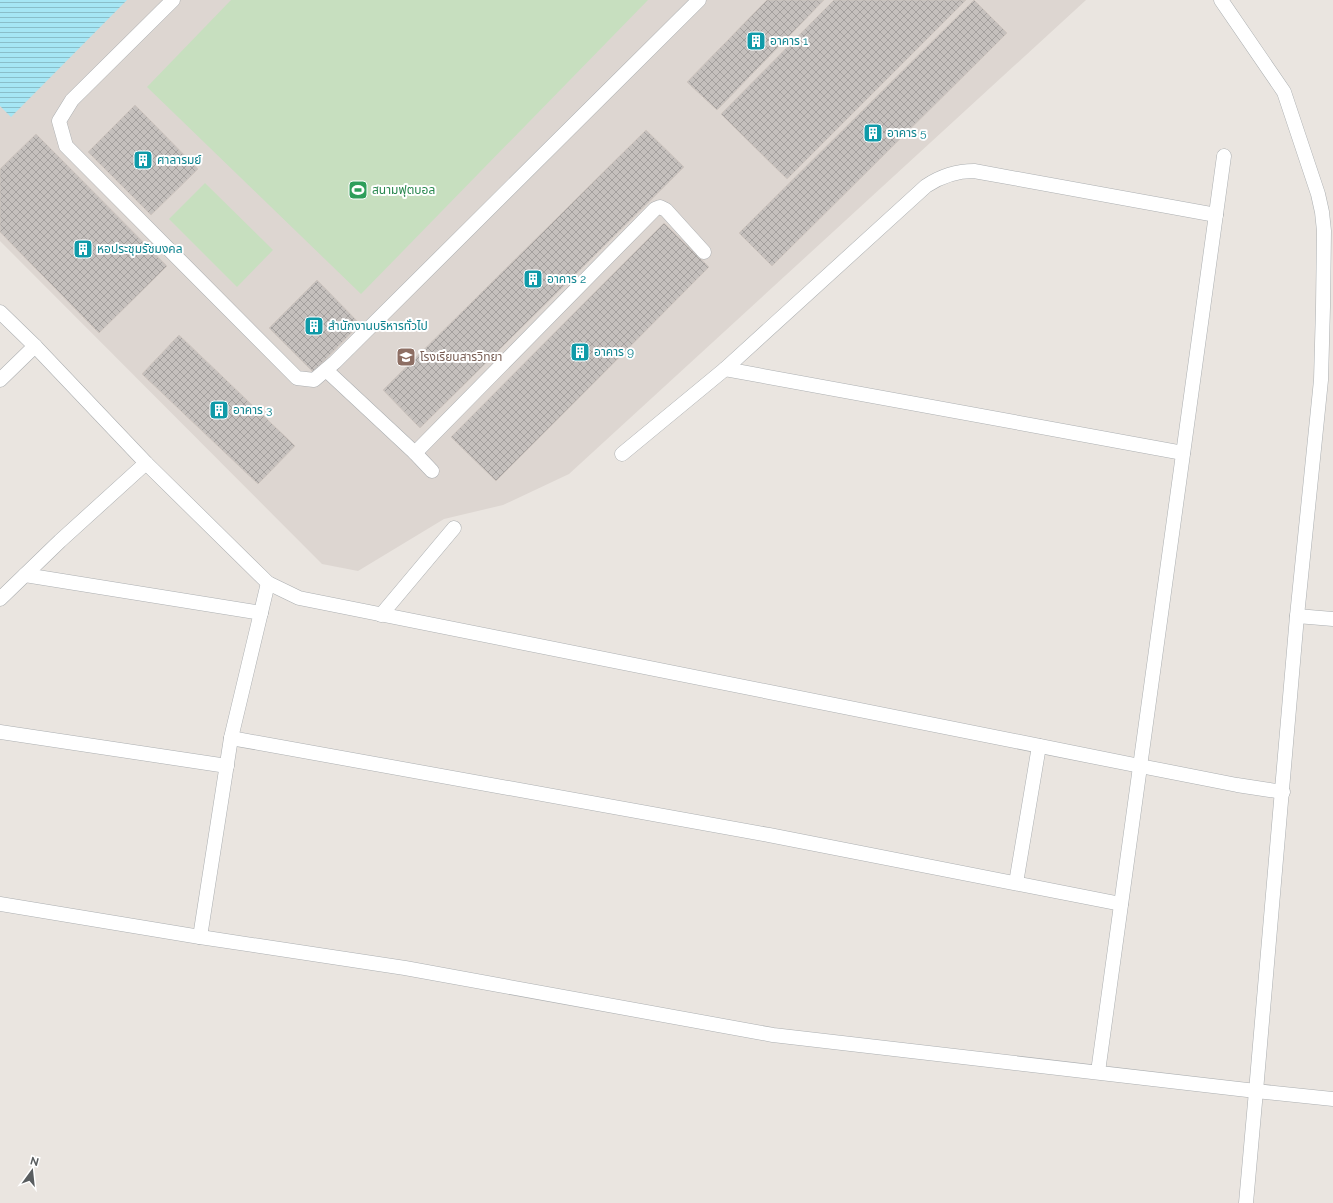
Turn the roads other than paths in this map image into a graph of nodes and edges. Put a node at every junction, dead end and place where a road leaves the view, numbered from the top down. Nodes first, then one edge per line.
1 (173, 0) edge
2 (699, 0) edge
3 (1228, 2) edge
4 (1224, 156) dead end
5 (1328, 212) edge
6 (1216, 215) junction
7 (704, 252) dead end
8 (0, 312) edge
9 (35, 346) junction
10 (725, 369) junction
11 (326, 370) junction
12 (0, 380) edge
13 (415, 453) junction
14 (1183, 453) junction
15 (622, 454) dead end
16 (146, 463) junction
17 (432, 471) dead end
18 (454, 528) dead end
19 (25, 575) junction
20 (268, 583) junction
21 (0, 599) edge
22 (261, 613) junction
23 (381, 615) junction
24 (1297, 616) junction
25 (1333, 619) edge
26 (0, 732) edge
27 (231, 738) junction
28 (1039, 746) junction
29 (227, 766) junction
30 (1140, 766) junction
31 (1283, 792) junction
32 (1016, 883) junction
33 (0, 904) edge
34 (1122, 904) junction
35 (200, 937) junction
36 (1098, 1072) junction
37 (1256, 1091) junction
38 (1333, 1099) edge
39 (1246, 1203) edge

1 - 11 lane
2 - 11 lane
3 - 5 lane
4 - 6 lane
5 - 24 lane
6 - 10 lane
6 - 14 lane
7 - 13 lane
8 - 9 lane
9 - 12 lane
9 - 16 lane
10 - 14 lane
10 - 15 lane
11 - 13 lane
13 - 17 lane
14 - 30 lane
16 - 19 lane
16 - 20 lane
18 - 23 lane
19 - 21 lane
19 - 22 lane
20 - 22 lane
20 - 23 lane
22 - 27 lane
23 - 28 lane
24 - 25 lane
24 - 31 lane
26 - 29 lane
27 - 29 lane
27 - 32 lane
28 - 30 lane
28 - 32 lane
29 - 35 lane
30 - 31 lane
30 - 34 lane
31 - 37 lane
32 - 34 lane
33 - 35 lane
34 - 36 lane
35 - 36 lane
36 - 37 lane
37 - 38 lane
37 - 39 lane

